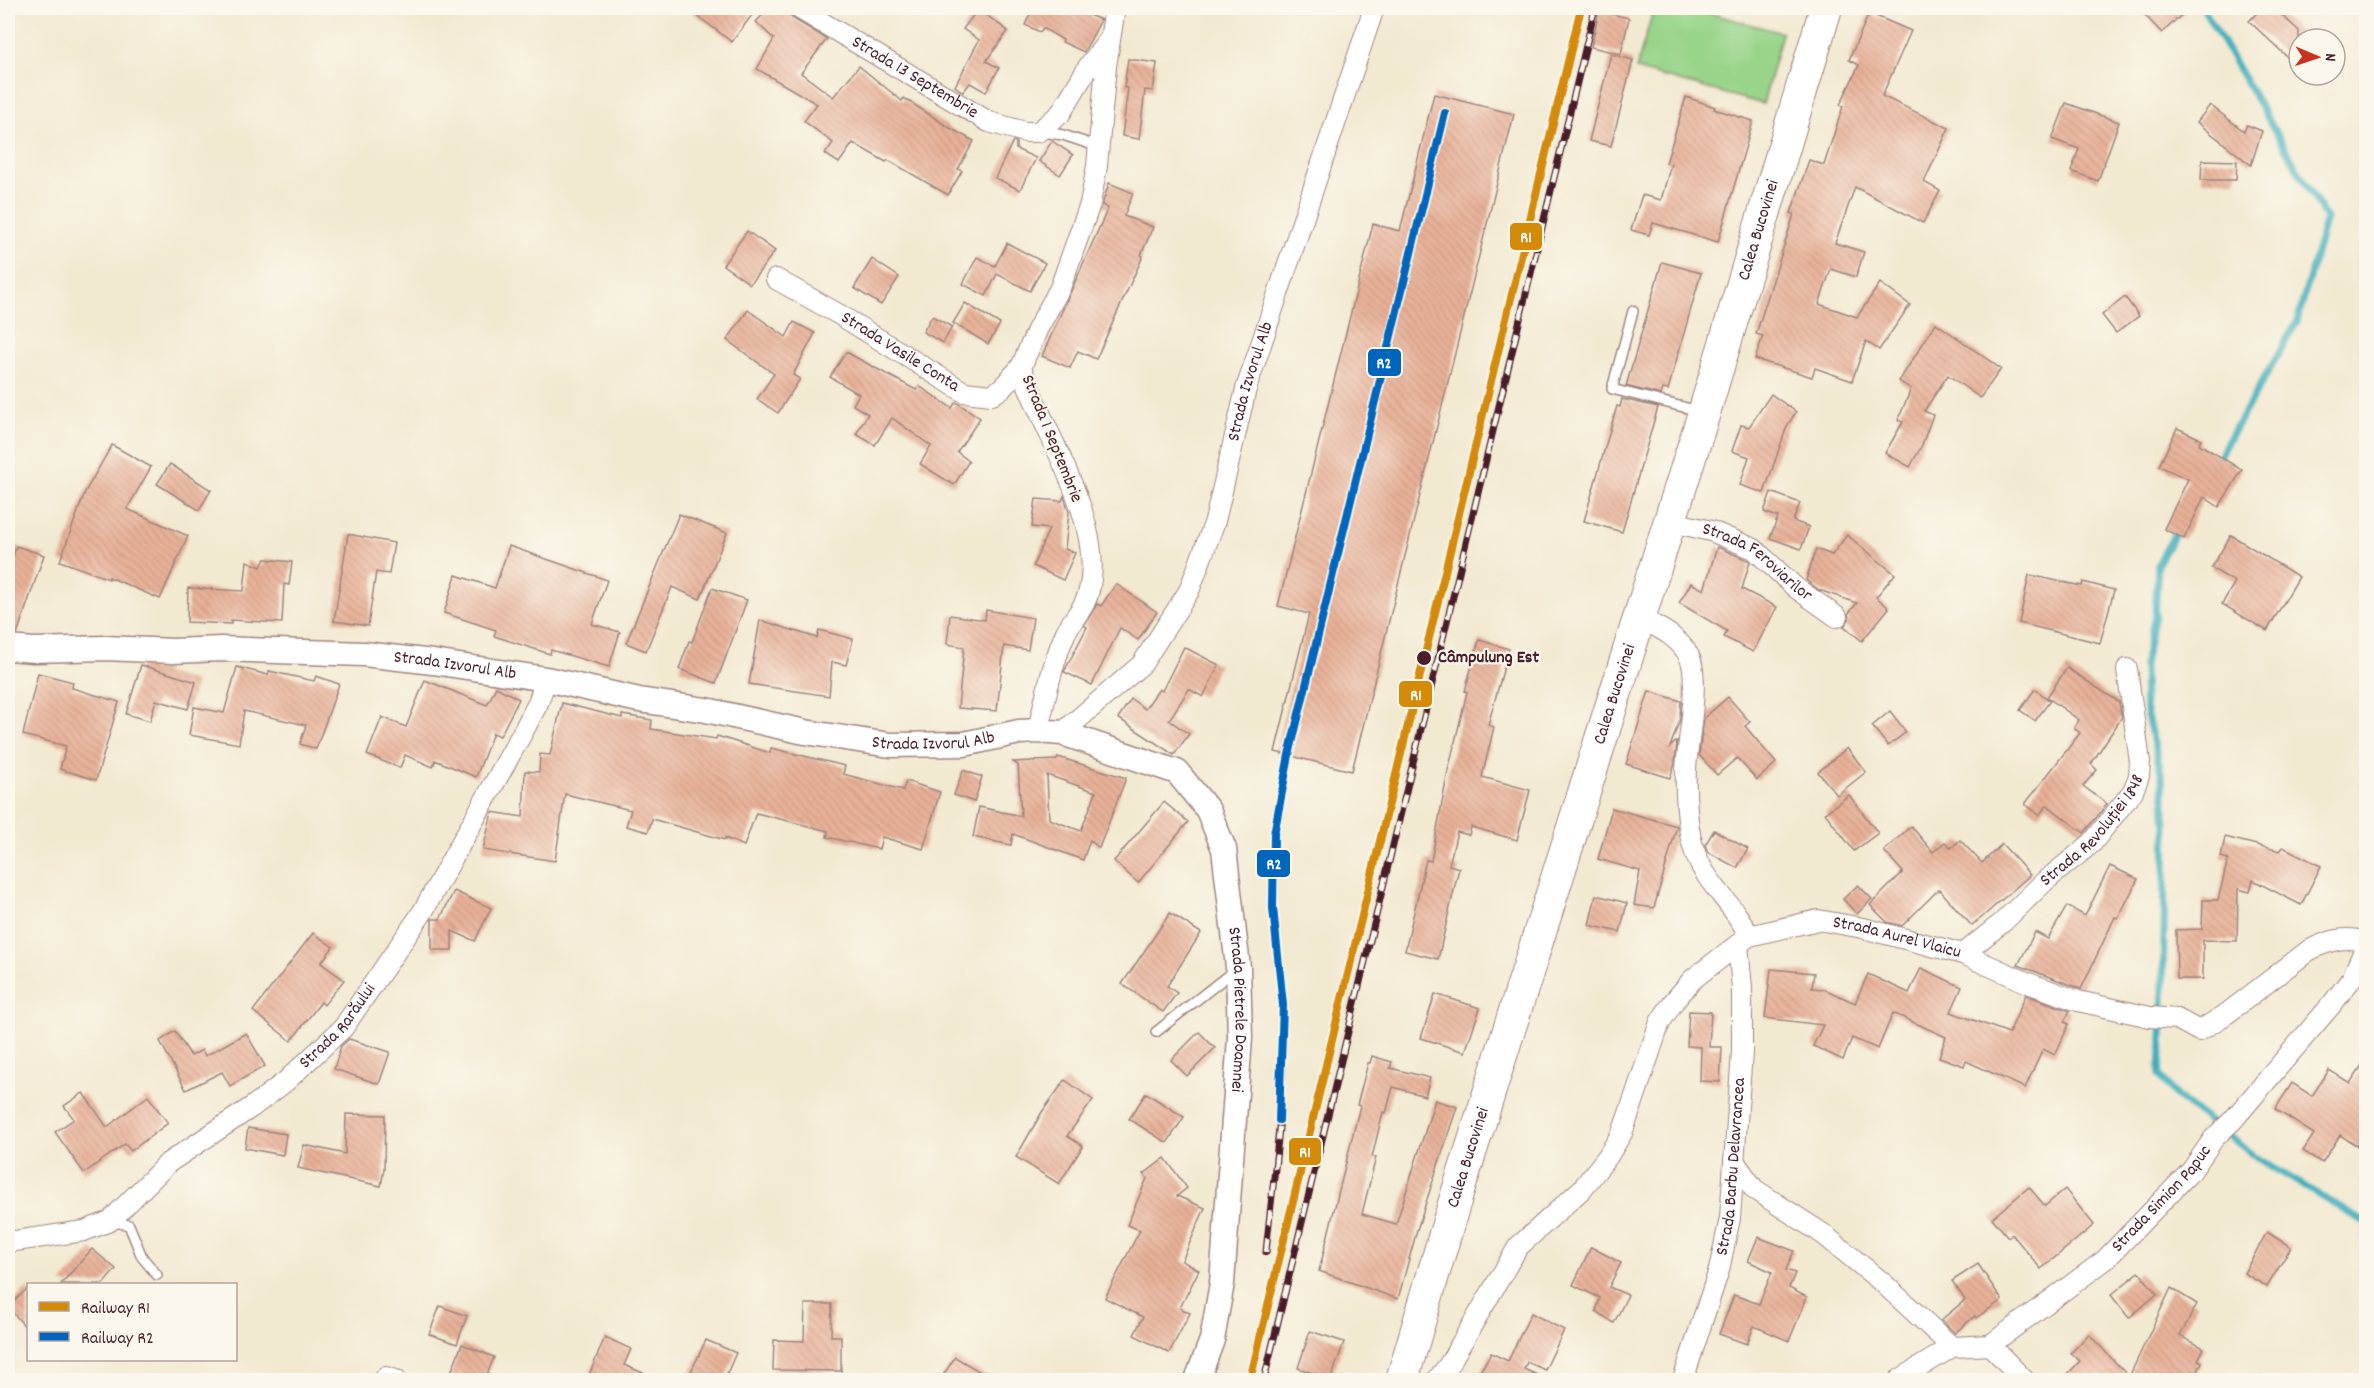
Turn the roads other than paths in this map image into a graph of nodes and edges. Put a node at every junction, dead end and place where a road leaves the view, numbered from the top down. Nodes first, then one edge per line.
1 (798, 8) edge
2 (1115, 8) edge
3 (1374, 8) edge
4 (1826, 8) edge
5 (1111, 39) junction
6 (1038, 132) junction
7 (1099, 147) junction
8 (776, 279) dead end
9 (1634, 310) dead end
10 (1021, 367) junction
11 (1704, 413) junction
12 (1670, 519) junction
13 (1639, 617) junction
14 (1838, 617) dead end
15 (8, 648) edge
16 (2127, 669) dead end
17 (546, 679) junction
18 (1038, 730) junction
19 (1062, 733) junction
20 (1743, 940) junction
21 (2367, 944) edge
22 (1963, 954) junction
23 (1238, 967) junction
24 (1156, 1032) dead end
25 (1734, 1161) junction
26 (110, 1221) junction
27 (8, 1242) edge
28 (157, 1275) dead end
29 (1990, 1345) junction
30 (1952, 1347) junction
31 (1197, 1380) edge
32 (1402, 1380) edge
33 (1437, 1380) edge
34 (1683, 1380) edge
35 (1899, 1380) edge
36 (2024, 1380) edge

1 - 6 street, Strada 13 Septembrie
2 - 5 street, Strada 1 Septembrie
3 - 19 street, Strada Izvorul Alb
4 - 11 highway, Calea Bucovinei
5 - 6 street
5 - 7 street, Strada 1 Septembrie
6 - 7 lane, Strada 13 Septembrie
7 - 10 street, Strada 1 Septembrie
8 - 10 street, Strada Vasile Conta
9 - 11 lane
10 - 18 street, Strada 1 Septembrie
11 - 12 highway, Calea Bucovinei
12 - 13 highway, Calea Bucovinei
12 - 14 street, Strada Feroviarilor
13 - 20 street
13 - 32 highway, Calea Bucovinei
15 - 17 street, Strada Izvorul Alb
16 - 22 street, Strada Revoluției 1848
17 - 18 street, Strada Izvorul Alb
17 - 26 street, Strada Rarăului
18 - 19 street, Strada Izvorul Alb
19 - 23 street, Strada Pietrele Doamnei
20 - 22 street, Strada Aurel Vlaicu
20 - 25 street, Strada Barbu Delavrancea
20 - 33 street
21 - 22 street, Strada Aurel Vlaicu
21 - 29 street, Strada Simion Papuc
23 - 24 lane
23 - 31 street, Strada Pietrele Doamnei
25 - 30 street
25 - 34 street, Strada Barbu Delavrancea
26 - 27 street, Strada Rarăului
26 - 28 lane
29 - 30 street
29 - 36 street
30 - 35 street

